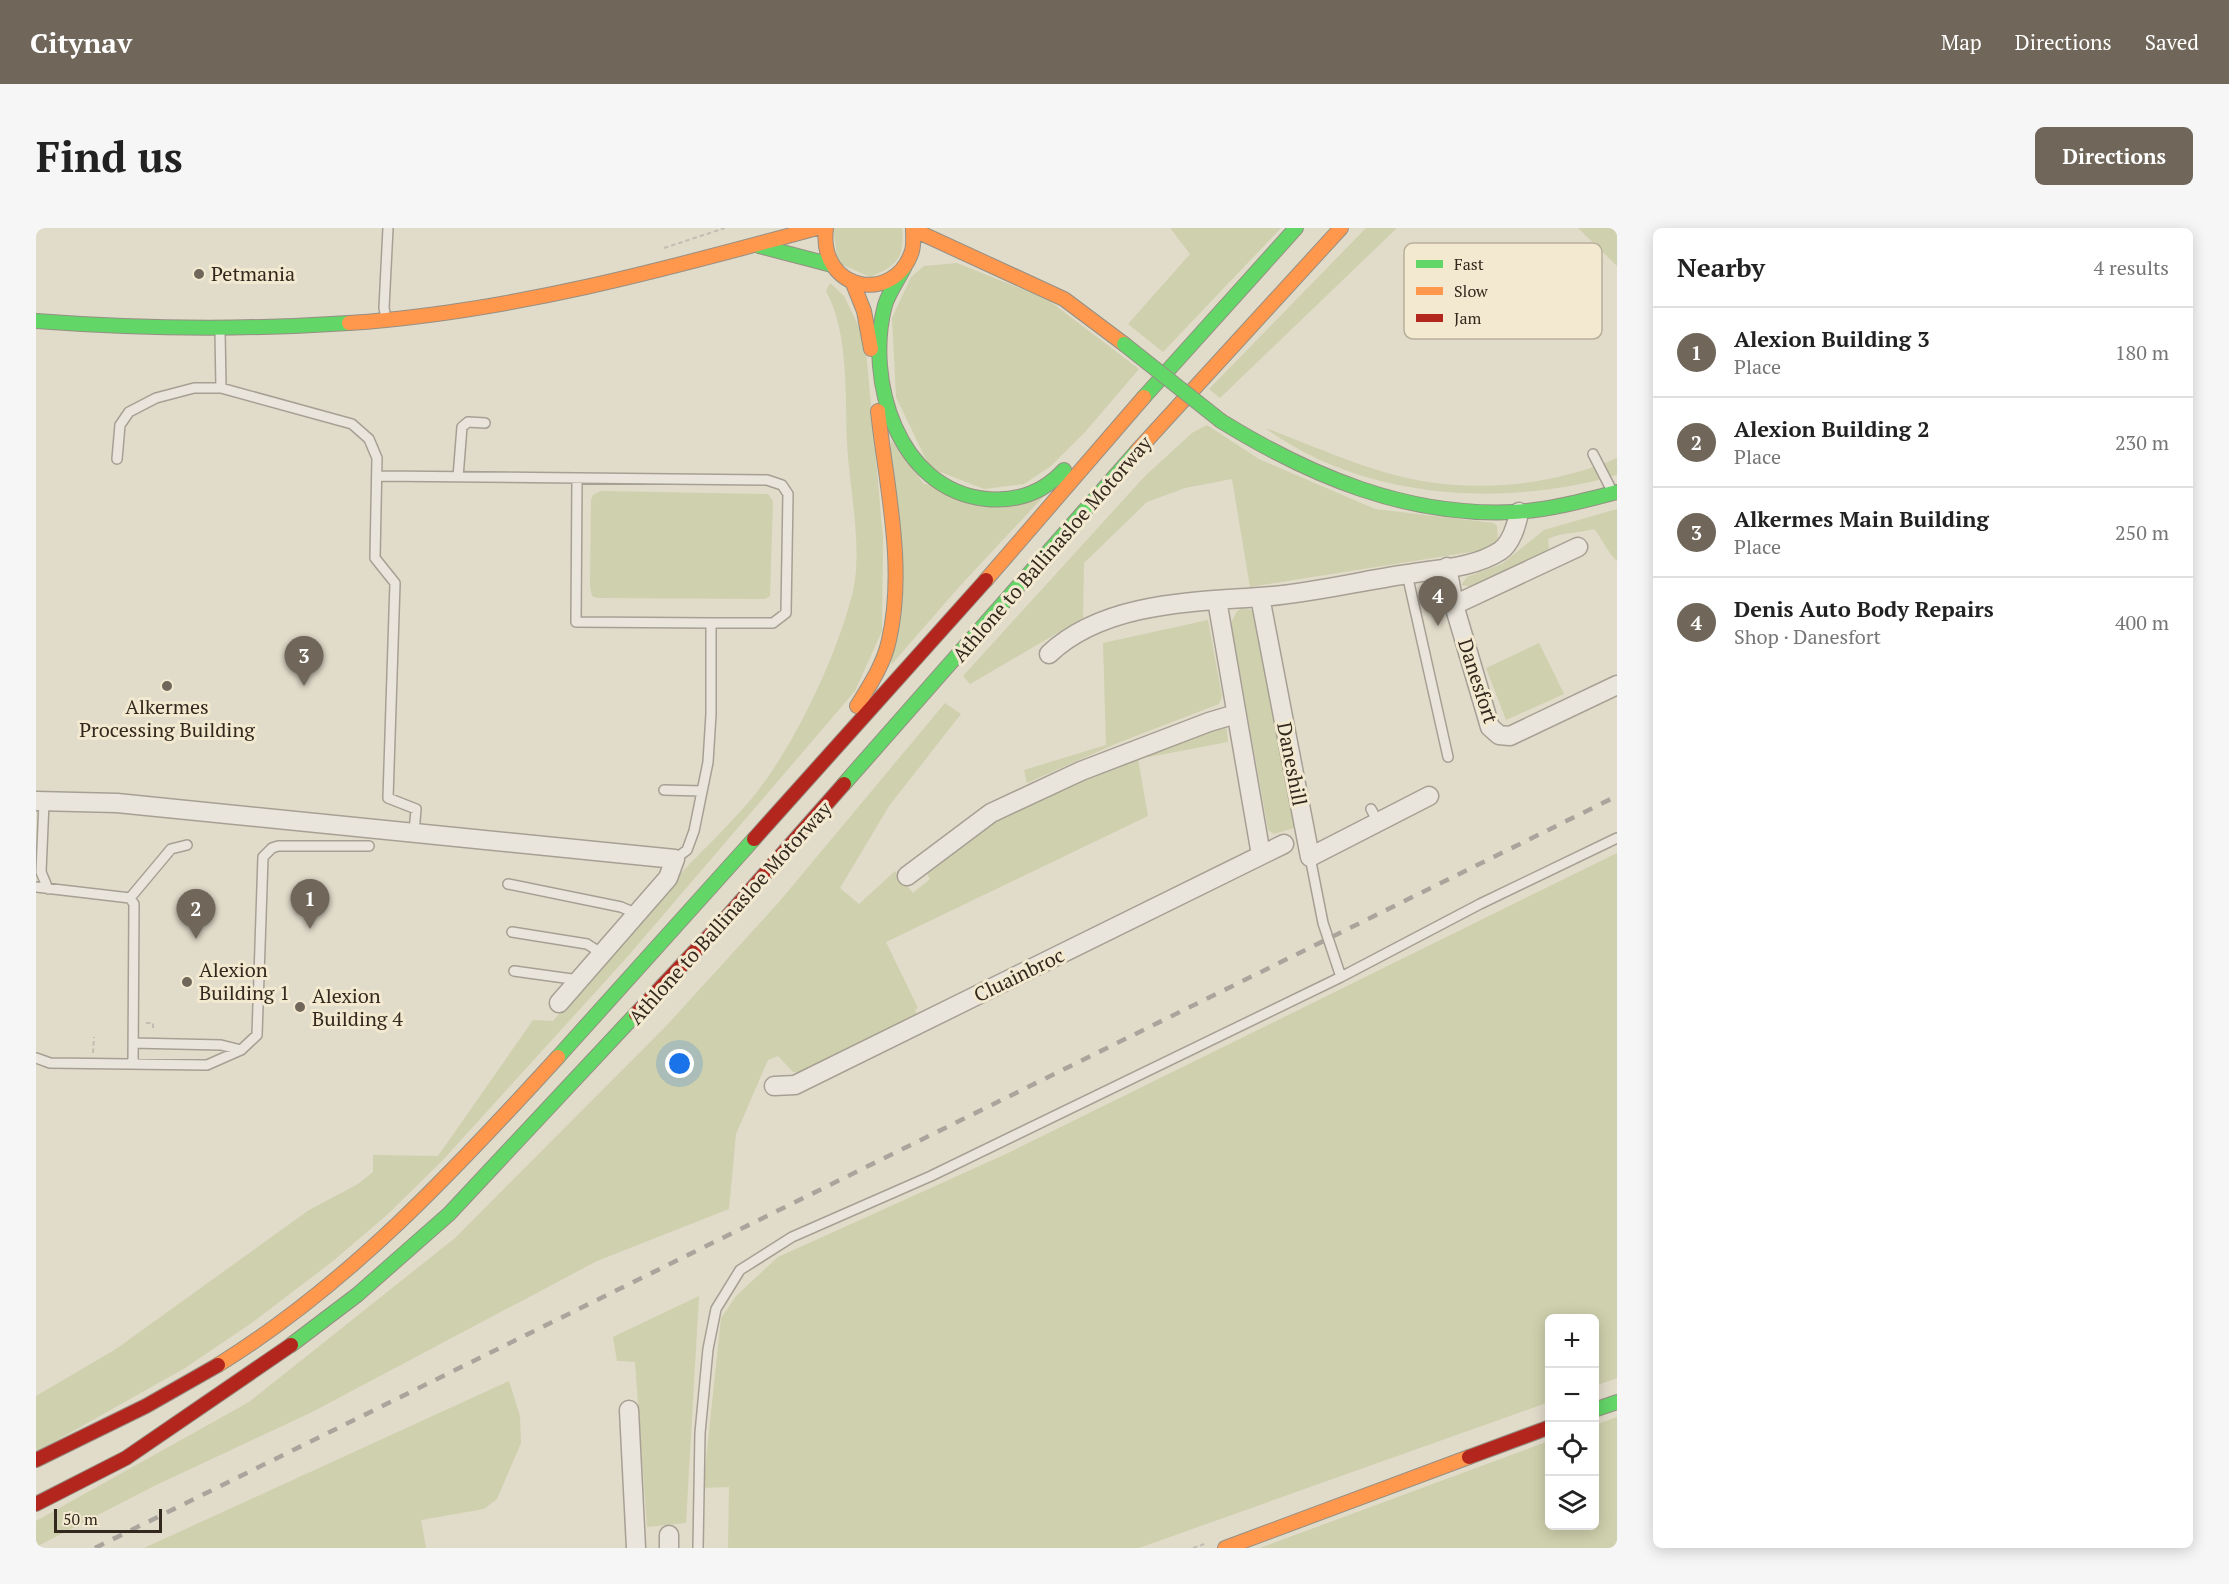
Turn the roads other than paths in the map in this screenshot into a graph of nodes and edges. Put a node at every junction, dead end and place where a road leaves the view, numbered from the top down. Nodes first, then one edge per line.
1 (388, 228) edge
2 (817, 228) edge
3 (826, 228) edge
4 (1296, 228) edge
5 (1341, 228) edge
6 (914, 229) edge
7 (759, 246) junction
8 (941, 257) dead end
9 (972, 258) junction
10 (911, 263) junction
11 (832, 265) junction
12 (852, 281) junction
13 (387, 320) junction
14 (36, 321) edge
15 (220, 330) junction
16 (1182, 352) junction
17 (220, 388) junction
18 (485, 423) dead end
19 (1593, 454) dead end
20 (117, 459) dead end
21 (376, 476) junction
22 (458, 477) junction
23 (577, 479) junction
24 (1615, 493) edge
25 (1519, 512) junction
26 (1578, 547) dead end
27 (1447, 567) junction
28 (1407, 574) junction
29 (1260, 597) junction
30 (1217, 600) junction
31 (1454, 605) junction
32 (711, 623) junction
33 (1049, 654) dead end
34 (1617, 685) edge
35 (1236, 714) junction
36 (1448, 757) dead end
37 (816, 770) junction
38 (664, 790) dead end
39 (702, 791) junction
40 (1429, 796) dead end
41 (40, 802) edge
42 (414, 833) junction
43 (1617, 838) edge
44 (1284, 844) dead end
45 (187, 845) dead end
46 (369, 846) dead end
47 (1261, 855) junction
48 (1310, 857) junction
49 (675, 859) junction
50 (907, 876) dead end
51 (508, 884) dead end
52 (36, 887) edge
53 (48, 889) junction
54 (130, 898) junction
55 (635, 913) junction
56 (512, 932) dead end
57 (601, 953) junction
58 (514, 971) dead end
59 (1341, 977) junction
60 (579, 980) junction
61 (559, 1003) dead end
62 (134, 1043) junction
63 (241, 1050) junction
64 (36, 1058) edge
65 (133, 1064) junction
66 (774, 1086) dead end
67 (1617, 1402) edge
68 (1599, 1408) edge
69 (629, 1410) dead end
70 (1545, 1429) edge
71 (36, 1461) edge
72 (36, 1504) edge
73 (636, 1548) edge
74 (698, 1548) edge
75 (1225, 1548) edge

1 - 13 lane
2 - 7 main road
3 - 11 main road
4 - 16 main road
5 - 72 main road, Athlone to Ballinasloe Motorway
6 - 9 main road
6 - 10 main road
7 - 11 main road
7 - 13 main road
8 - 9 main road
9 - 25 main road, bridge
10 - 12 main road
10 - 16 main road
11 - 12 main road
12 - 37 main road
13 - 15 main road
14 - 15 main road
15 - 17 lane
16 - 37 main road, Athlone to Ballinasloe Motorway
17 - 20 lane
17 - 21 lane
18 - 22 lane
19 - 24 lane
21 - 22 lane
21 - 42 lane
22 - 23 lane
23 - 32 lane
23 - 32 lane
24 - 25 main road
25 - 27 street
26 - 31 street
27 - 28 street
27 - 31 street, Danesfort
28 - 29 street
28 - 36 lane
29 - 30 street
29 - 48 street, Daneshill
30 - 33 street
30 - 35 street
31 - 34 street, Danesfort
32 - 39 lane
35 - 47 street
35 - 50 street
37 - 71 main road, Athlone to Ballinasloe Motorway
38 - 39 lane
39 - 49 lane
40 - 48 street
41 - 42 street
41 - 53 lane
42 - 49 street
43 - 59 lane
44 - 47 street, Cluainbroc
45 - 54 lane
46 - 63 lane
47 - 66 street, Cluainbroc
48 - 59 lane
49 - 55 street
51 - 55 lane
52 - 53 lane
53 - 54 lane
54 - 62 lane
55 - 57 street
56 - 57 lane
57 - 60 street
58 - 60 lane
59 - 74 lane
60 - 61 street
62 - 63 lane
62 - 65 lane
63 - 65 lane
64 - 65 lane
67 - 68 main road
69 - 73 street
70 - 75 main road

